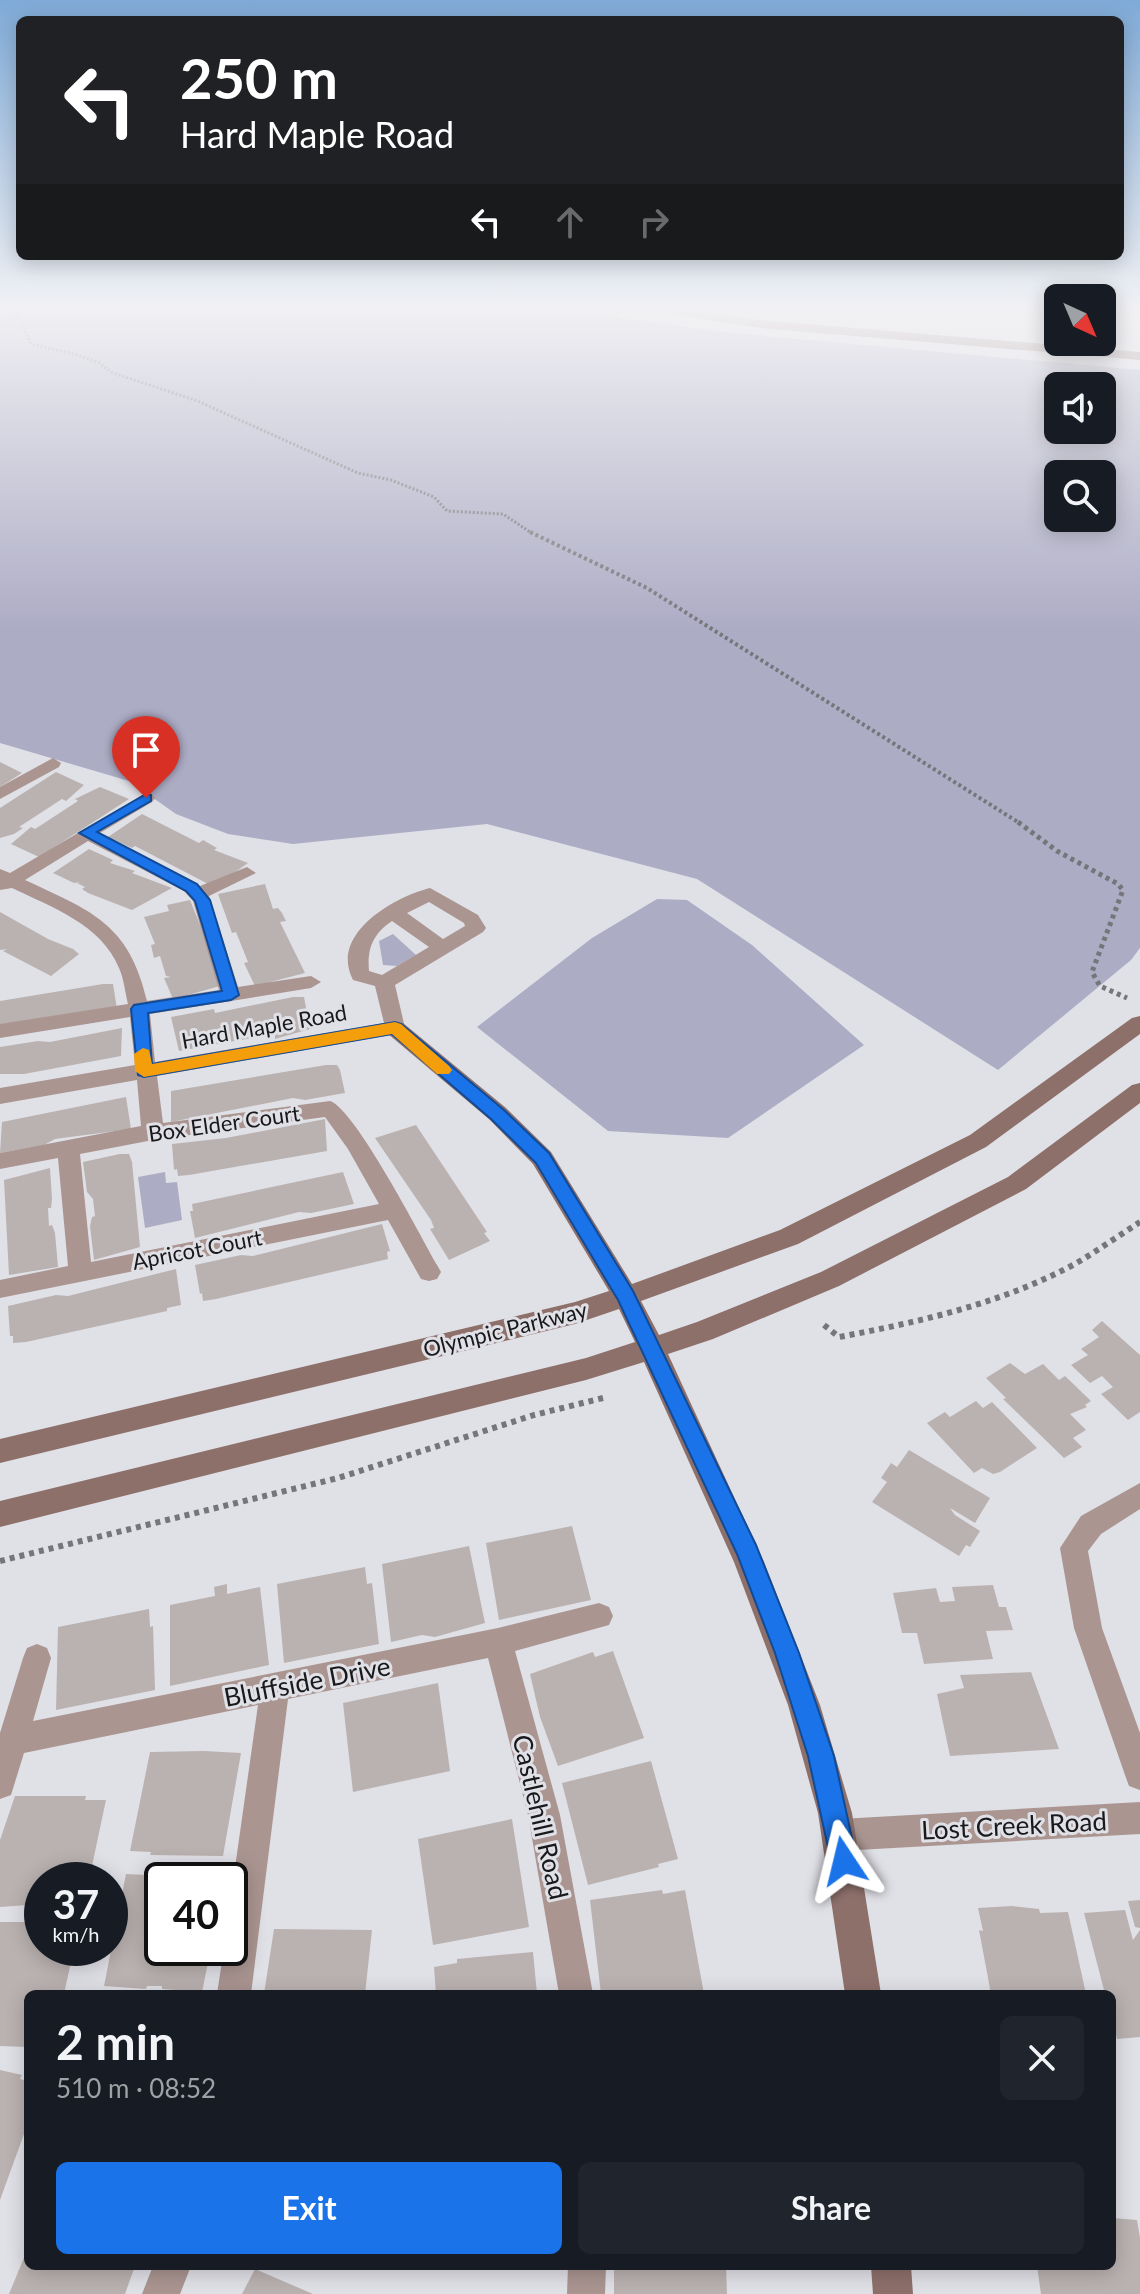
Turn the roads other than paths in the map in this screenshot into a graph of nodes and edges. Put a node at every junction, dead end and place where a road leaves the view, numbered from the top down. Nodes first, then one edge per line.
1 (53, 763) dead end
2 (0, 794) edge
3 (146, 798) dead end
4 (86, 833) junction
5 (247, 873) dead end
6 (4, 881) edge
7 (197, 894) junction
8 (394, 913) junction
9 (442, 947) junction
10 (311, 982) dead end
11 (384, 982) junction
12 (231, 995) junction
13 (139, 1009) junction
14 (1140, 1023) edge
15 (395, 1028) junction
16 (0, 1031) edge
17 (144, 1071) junction
18 (1140, 1091) edge
19 (0, 1096) edge
20 (153, 1132) junction
21 (68, 1148) junction
22 (0, 1161) edge
23 (394, 1210) junction
24 (80, 1271) junction
25 (429, 1272) dead end
26 (1, 1289) edge
27 (626, 1297) junction
28 (652, 1348) junction
29 (0, 1451) edge
30 (1140, 1495) edge
31 (0, 1514) edge
32 (599, 1616) dead end
33 (498, 1642) junction
34 (37, 1658) dead end
35 (275, 1687) junction
36 (14, 1740) junction
37 (1140, 1775) edge
38 (0, 1784) edge
39 (1140, 1818) edge
40 (840, 1835) junction
41 (235, 1990) edge
42 (575, 1990) edge
43 (862, 1990) edge
44 (170, 2270) edge
45 (587, 2270) edge
46 (891, 2270) edge
47 (161, 2294) edge
48 (586, 2294) edge
49 (893, 2294) edge

1 - 2 street
3 - 4 street
4 - 6 street
4 - 7 street
5 - 7 street
6 - 13 street
7 - 12 street
8 - 9 street
8 - 9 street
8 - 11 street
9 - 11 street
10 - 12 street
11 - 15 street
12 - 13 street
13 - 16 street
13 - 17 street
14 - 27 main road, Olympic Parkway
15 - 17 street, Hard Maple Road
15 - 27 main road
17 - 19 street, Hard Maple Road
17 - 20 street
18 - 28 main road
20 - 21 street, Box Elder Court
20 - 23 street, Box Elder Court
21 - 22 street, Box Elder Court
21 - 24 street
23 - 24 street, Apricot Court
23 - 25 street
24 - 26 street, Apricot Court
27 - 28 main road
27 - 29 main road, Olympic Parkway
28 - 31 main road
28 - 40 main road
30 - 37 street
32 - 33 street, Bluffside Drive
33 - 35 street, Bluffside Drive
33 - 42 street, Castlehill Road
34 - 36 street
35 - 36 street, Bluffside Drive
35 - 41 street
36 - 38 street
39 - 40 street, Lost Creek Road
40 - 43 main road
44 - 47 street
45 - 48 street
46 - 49 main road

